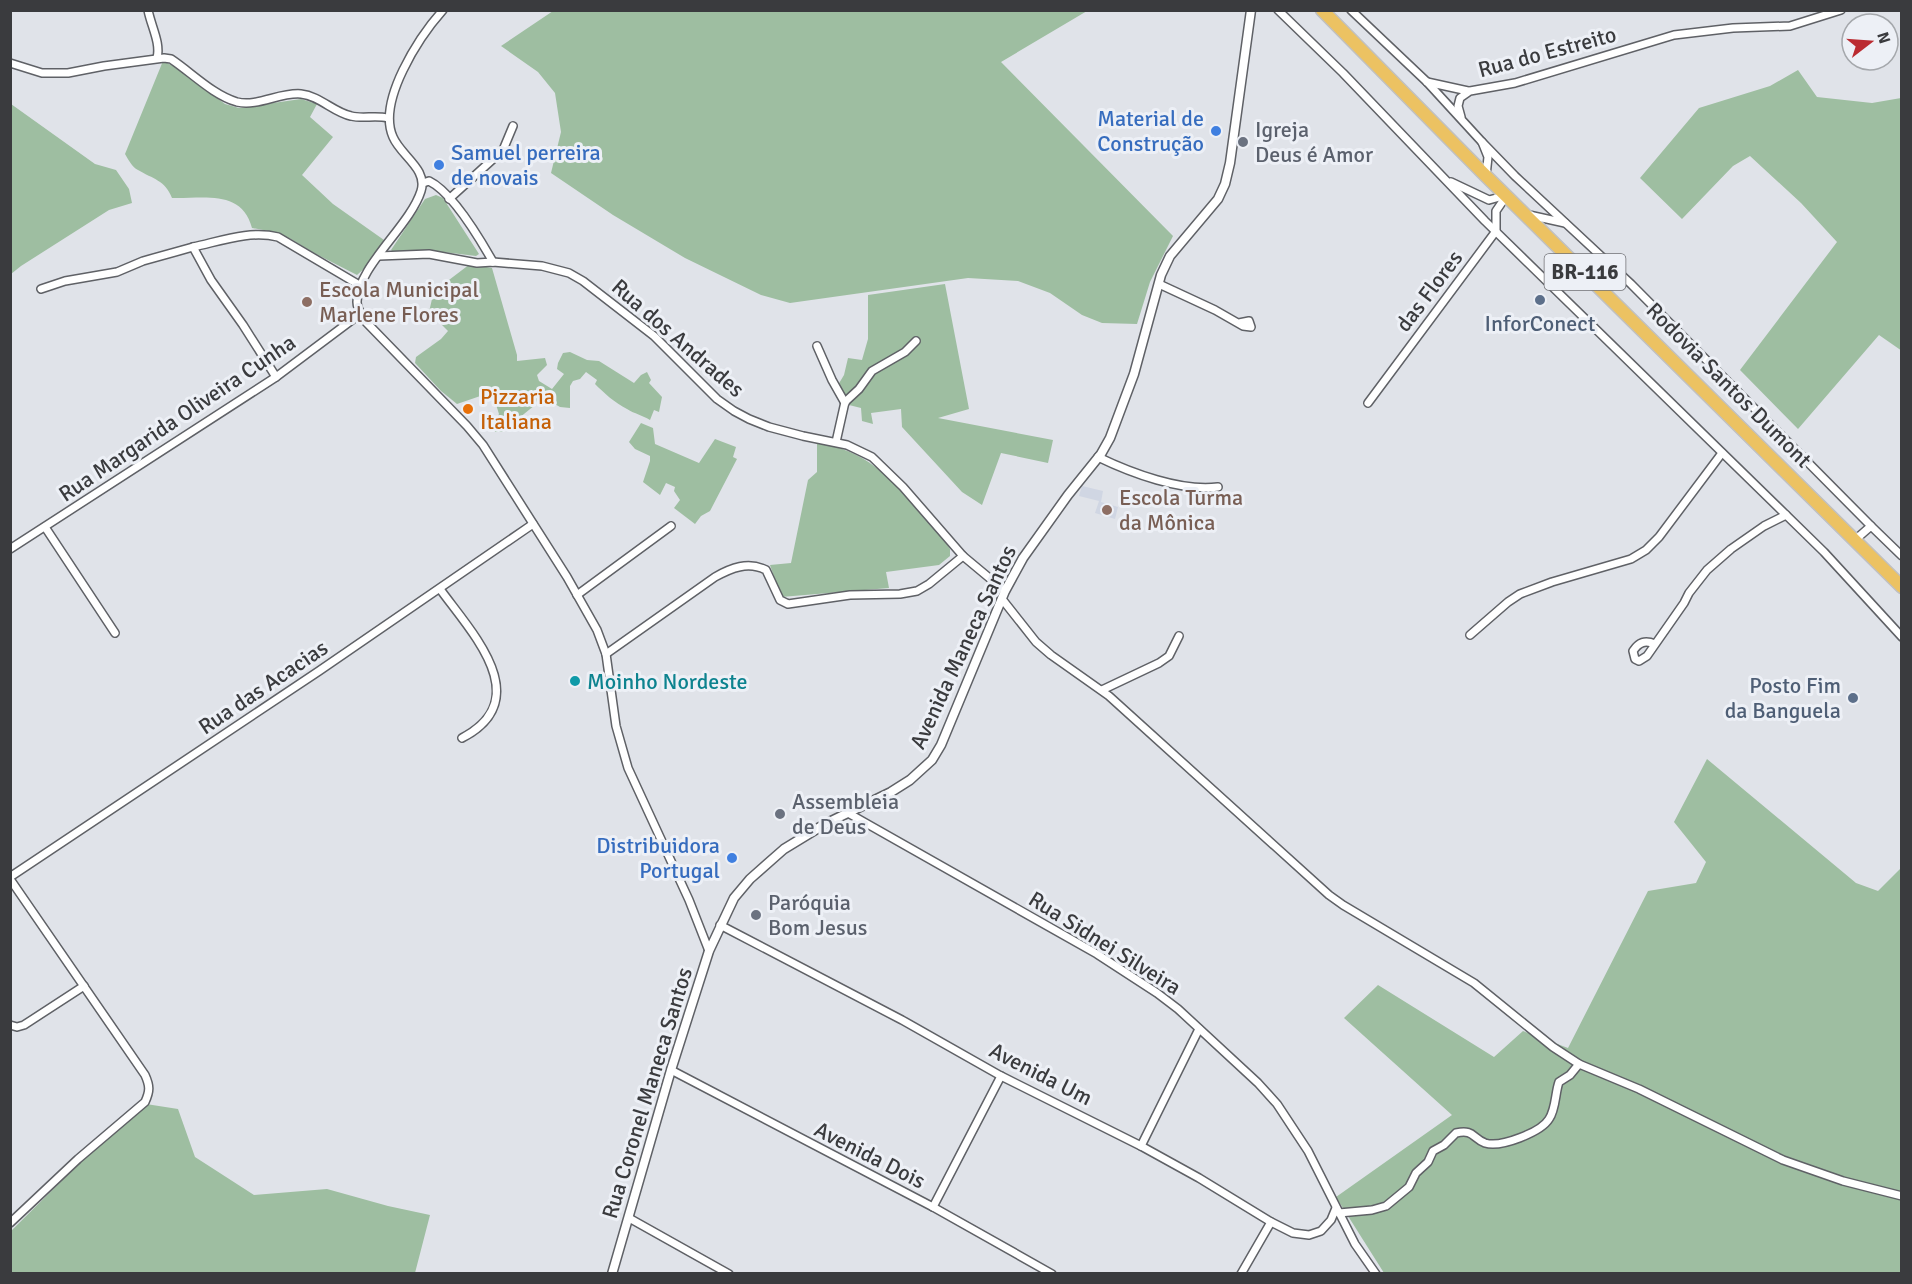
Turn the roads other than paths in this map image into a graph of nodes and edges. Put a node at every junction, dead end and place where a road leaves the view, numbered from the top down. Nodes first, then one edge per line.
1 (148, 10) edge
2 (443, 10) edge
3 (1251, 10) edge
4 (1278, 10) edge
5 (1322, 10) edge
6 (1351, 10) edge
7 (1841, 10) edge
8 (157, 58) junction
9 (10, 63) edge
10 (1427, 82) junction
11 (1470, 91) junction
12 (1461, 117) junction
13 (388, 118) junction
14 (513, 126) dead end
15 (1482, 142) junction
16 (1486, 176) junction
17 (1445, 179) junction
18 (423, 183) junction
19 (1507, 195) junction
20 (449, 199) junction
21 (1527, 215) junction
22 (1566, 223) junction
23 (1496, 231) junction
24 (193, 247) junction
25 (380, 256) junction
26 (493, 262) junction
27 (1159, 284) junction
28 (361, 286) junction
29 (41, 289) dead end
30 (359, 312) junction
31 (1239, 323) dead end
32 (916, 341) dead end
33 (817, 346) dead end
34 (276, 377) junction
35 (845, 403) junction
36 (1368, 403) dead end
37 (836, 442) junction
38 (1722, 453) junction
39 (1098, 457) junction
40 (1218, 487) dead end
41 (1786, 515) junction
42 (533, 524) junction
43 (1871, 525) junction
44 (45, 526) junction
45 (671, 526) dead end
46 (1855, 540) junction
47 (10, 549) edge
48 (963, 556) junction
49 (1902, 556) edge
50 (1902, 587) edge
51 (440, 589) junction
52 (577, 595) junction
53 (1003, 595) junction
54 (115, 633) dead end
55 (1470, 635) dead end
56 (1179, 636) dead end
57 (1902, 637) edge
58 (1655, 644) dead end
59 (606, 654) junction
60 (1102, 690) junction
61 (462, 738) dead end
62 (848, 813) junction
63 (10, 878) edge
64 (720, 925) junction
65 (709, 951) junction
66 (84, 986) junction
67 (10, 1025) edge
68 (1199, 1029) junction
69 (1579, 1064) junction
70 (671, 1070) junction
71 (1001, 1076) junction
72 (1141, 1146) junction
73 (1902, 1196) edge
74 (933, 1207) junction
75 (1338, 1210) junction
76 (629, 1218) junction
77 (1271, 1222) junction
78 (10, 1223) edge
79 (612, 1274) edge
80 (729, 1274) edge
81 (1052, 1274) edge
82 (1241, 1274) edge
83 (1376, 1274) edge

1 - 8 street
2 - 13 street
3 - 27 street, Avenida Maneca Santos
4 - 17 street
5 - 16 highway, Rodovia Santos Dumont / BR-116
6 - 10 street
7 - 11 street, Rua do Estreito
8 - 9 street
8 - 13 street
10 - 11 street
10 - 12 street
11 - 12 street, Rua do Estreito
12 - 15 street
13 - 18 street
14 - 20 street
15 - 16 street
15 - 22 street
16 - 19 highway, Rodovia Santos Dumont / BR-116
17 - 19 street
17 - 23 street
18 - 20 street
18 - 25 street
19 - 21 highway, Rodovia Santos Dumont / BR-116
19 - 23 street, das Flores
20 - 26 street
21 - 22 street
21 - 46 highway, Rodovia Santos Dumont / BR-116
22 - 43 street
23 - 36 street, das Flores
23 - 38 street
24 - 28 street
24 - 29 street
24 - 34 street
25 - 26 street, Rua dos Andrades
25 - 28 street
26 - 37 street, Rua dos Andrades
27 - 31 street
27 - 39 street, Avenida Maneca Santos
28 - 30 street
30 - 34 street, Rua Margarida Oliveira Cunha
30 - 42 street
32 - 35 street
33 - 35 street
34 - 44 street, Rua Margarida Oliveira Cunha
35 - 37 street
37 - 48 street, Rua dos Andrades
38 - 41 street
38 - 55 street
39 - 40 street
39 - 53 street, Avenida Maneca Santos
41 - 57 street
41 - 58 street
42 - 51 street, Rua das Acacias
42 - 52 street
43 - 46 street
43 - 49 street
44 - 47 street, Rua Margarida Oliveira Cunha
44 - 54 street
45 - 52 street
46 - 50 highway, Rodovia Santos Dumont / BR-116
48 - 53 street, Rua dos Andrades
48 - 59 street
51 - 61 street
51 - 63 street, Rua das Acacias
52 - 59 street
53 - 60 street, Rua dos Andrades
53 - 62 street, Avenida Maneca Santos
56 - 60 street
59 - 65 street
60 - 69 street, Rua dos Andrades
62 - 64 street, Avenida Maneca Santos
62 - 68 street, Rua Sidnei Silveira
63 - 66 street
64 - 65 street, Rua Coronel Maneca Santos
64 - 71 street, Avenida Um
65 - 70 street, Rua Coronel Maneca Santos
66 - 67 street
66 - 78 street
68 - 72 street
68 - 75 street, Rua Sidnei Silveira
69 - 73 street, Rua dos Andrades
69 - 75 street
70 - 74 street, Avenida Dois
70 - 76 street, Rua Coronel Maneca Santos
71 - 72 street, Avenida Um
71 - 74 street
72 - 77 street, Avenida Um
74 - 81 street, Avenida Dois
75 - 77 street, Avenida Um
75 - 83 street, Rua Sidnei Silveira
76 - 79 street, Rua Coronel Maneca Santos
76 - 80 street
77 - 82 street

